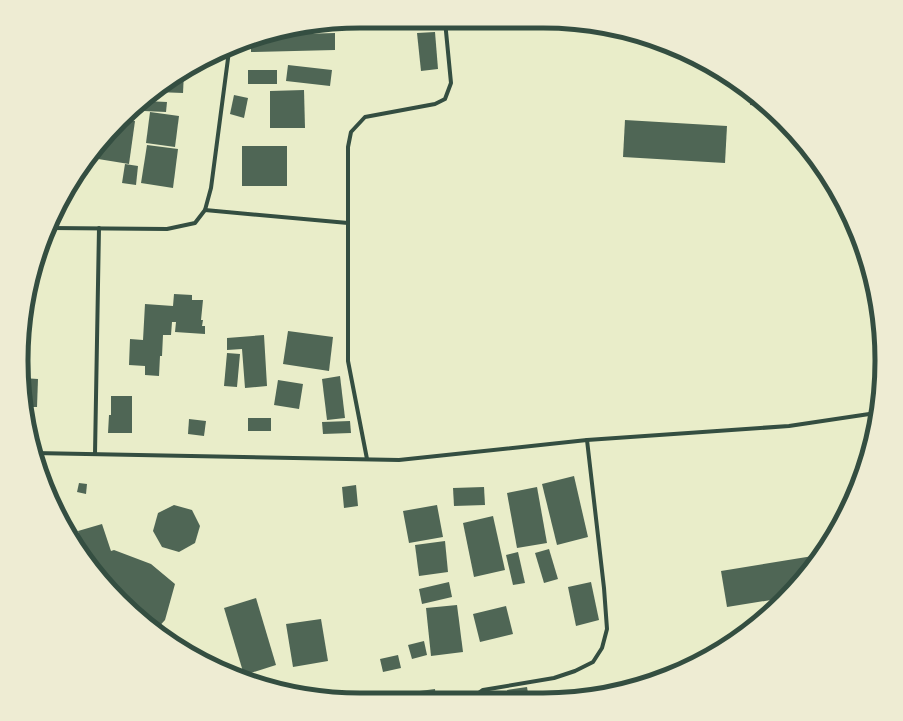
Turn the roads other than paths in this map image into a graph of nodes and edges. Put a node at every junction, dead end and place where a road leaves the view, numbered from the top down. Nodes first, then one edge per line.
1 (446, 28) edge
2 (228, 55) edge
3 (205, 210) junction
4 (348, 223) junction
5 (55, 228) edge
6 (99, 228) junction
7 (871, 414) edge
8 (587, 440) junction
9 (41, 453) edge
10 (95, 454) junction
11 (367, 460) junction
12 (479, 693) edge

1 - 4 street
2 - 3 street
3 - 4 street
3 - 6 street
4 - 11 street
5 - 6 street
6 - 10 street
7 - 8 street
8 - 11 street
8 - 12 street
9 - 10 street
10 - 11 street

